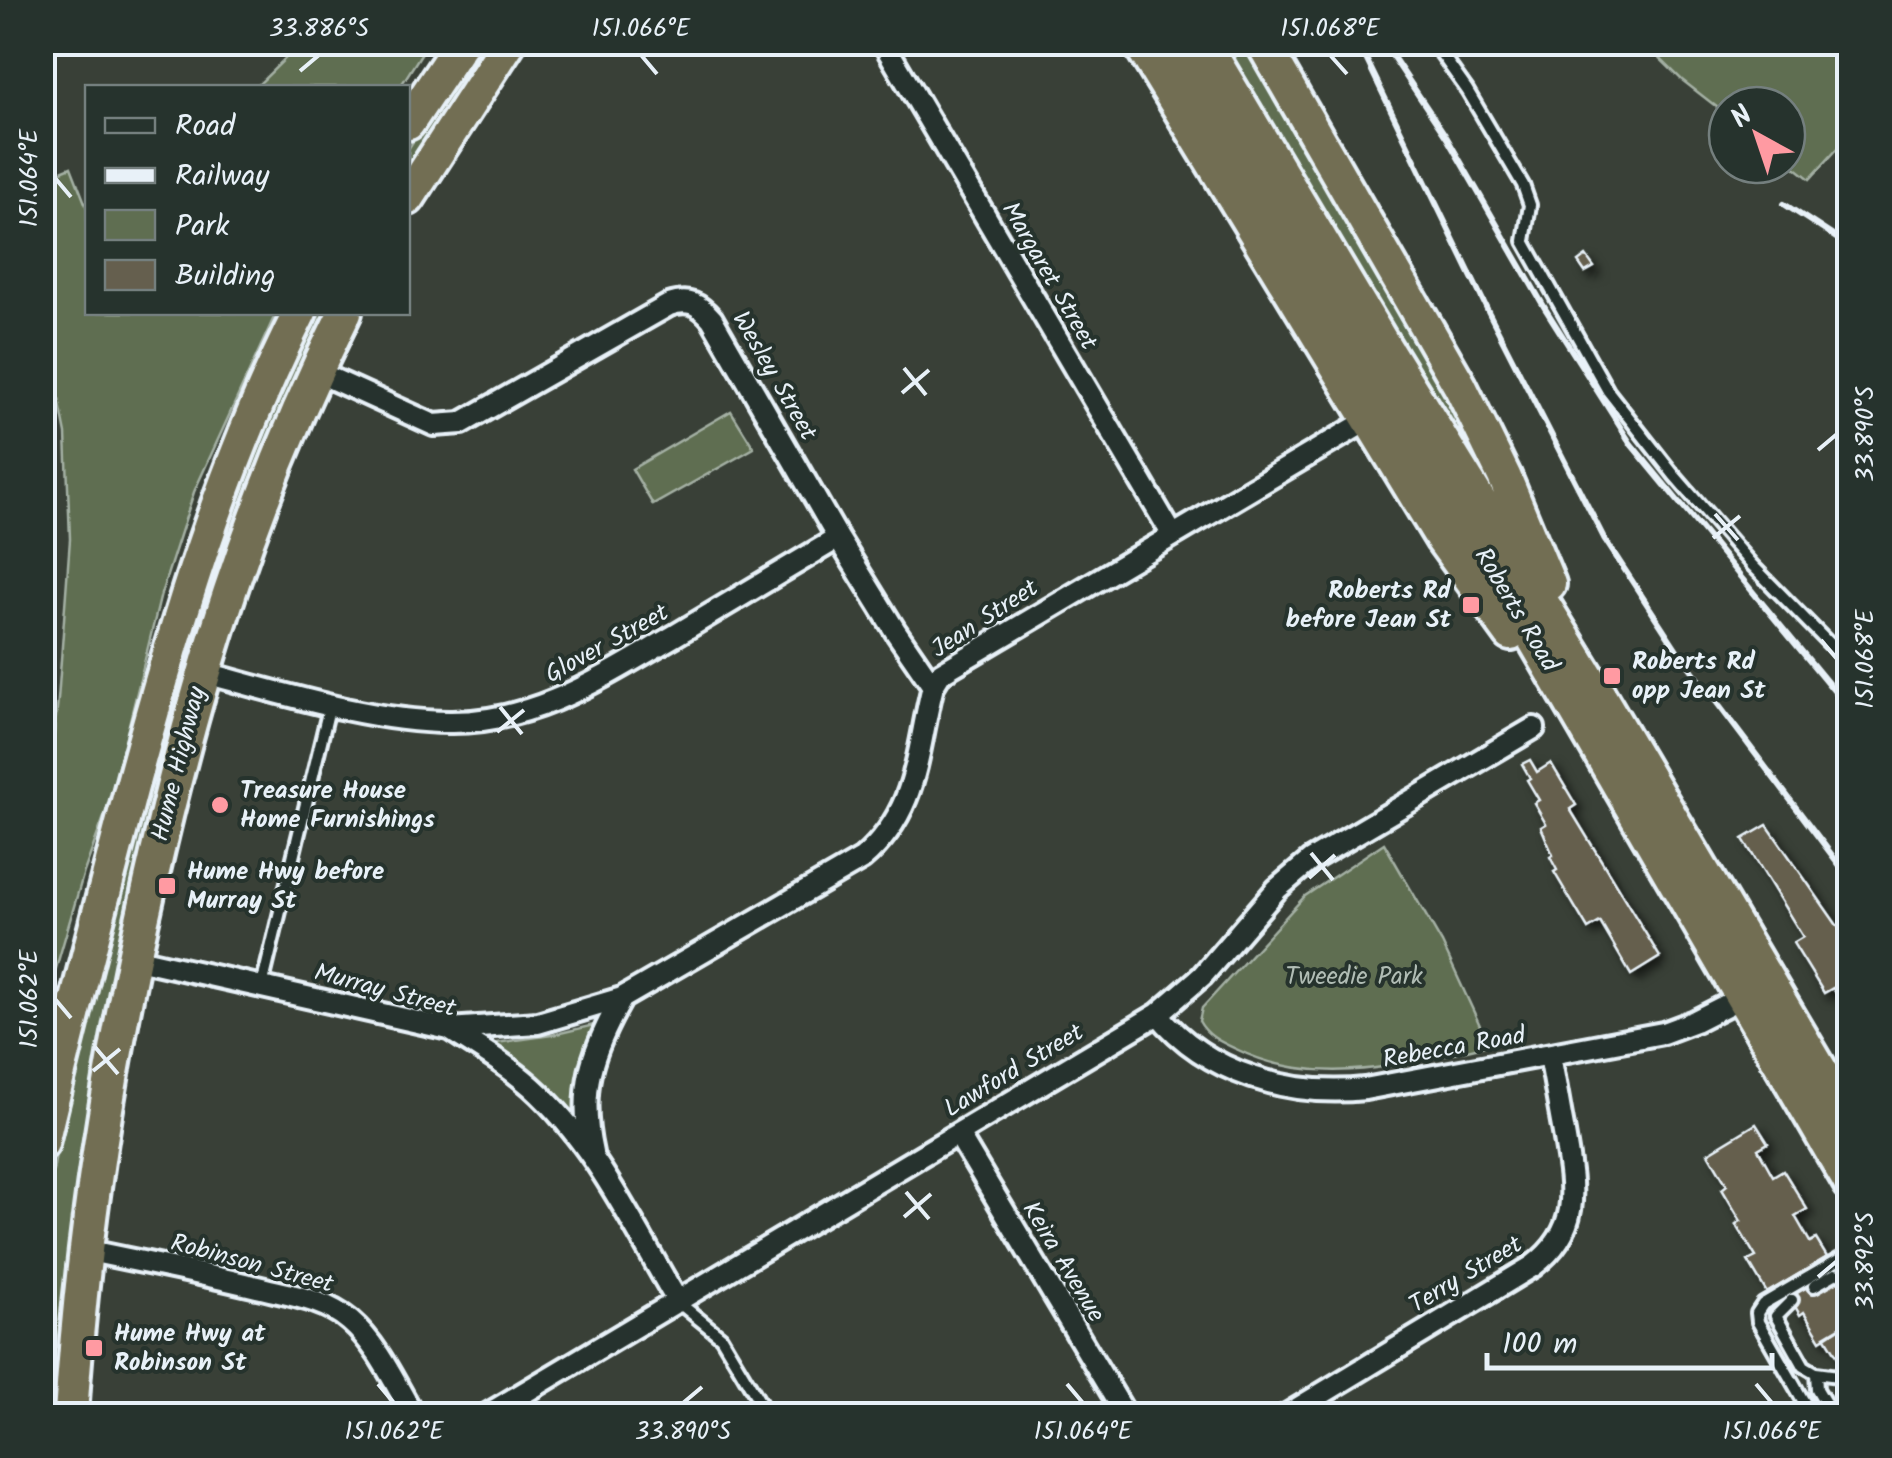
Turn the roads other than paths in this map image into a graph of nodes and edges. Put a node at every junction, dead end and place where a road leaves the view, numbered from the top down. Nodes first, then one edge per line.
1 (462, 42) edge
2 (509, 42) edge
3 (883, 42) edge
4 (1139, 42) edge
5 (1172, 42) edge
6 (1202, 42) edge
7 (1262, 42) edge
8 (1433, 42) edge
9 (410, 120) edge
10 (410, 195) edge
11 (299, 315) edge
12 (343, 315) edge
13 (315, 371) junction
14 (1368, 420) junction
15 (1432, 447) junction
16 (1172, 534) junction
17 (838, 538) junction
18 (1850, 665) edge
19 (202, 672) junction
20 (1590, 680) junction
21 (933, 686) junction
22 (331, 703) junction
23 (1578, 714) junction
24 (1534, 728) dead end
25 (133, 958) junction
26 (262, 986) junction
27 (1754, 990) junction
28 (622, 998) junction
29 (1158, 1014) junction
30 (449, 1030) junction
31 (1550, 1056) junction
32 (1850, 1120) edge
33 (958, 1134) junction
34 (42, 1143) edge
35 (592, 1156) junction
36 (1850, 1183) edge
37 (84, 1250) junction
38 (1850, 1253) edge
39 (1842, 1270) edge
40 (1814, 1286) dead end
41 (1792, 1300) dead end
42 (678, 1302) junction
43 (1816, 1373) junction
44 (1850, 1390) edge
45 (70, 1416) edge
46 (414, 1416) edge
47 (486, 1416) edge
48 (768, 1416) edge
49 (1126, 1416) edge
50 (1285, 1416) edge
51 (1812, 1416) edge
52 (1834, 1416) edge

1 - 9 highway
2 - 10 highway
3 - 16 street, Margaret Street
4 - 14 highway
5 - 15 highway, Roberts Road
6 - 15 highway, Roberts Road
7 - 20 highway
8 - 18 lane
11 - 34 highway, Hume Highway
12 - 13 highway, Hume Highway
13 - 17 street, Wesley Street
13 - 19 highway, Hume Highway
14 - 16 street, Jean Street
14 - 23 highway
15 - 20 highway, Roberts Road
15 - 23 highway, Roberts Road
16 - 21 street, Jean Street
17 - 21 street, Wesley Street
17 - 22 street, Glover Street
19 - 22 street, Glover Street
19 - 25 highway, Hume Highway
20 - 27 highway, Roberts Road
21 - 28 street, Jean Street
22 - 26 lane
23 - 27 highway, Roberts Road
24 - 29 street, Lawford Street
25 - 26 street, Murray Street
25 - 37 highway, Hume Highway
26 - 30 street, Murray Street
27 - 31 street, Rebecca Road
27 - 32 highway, Roberts Road
27 - 36 highway, Roberts Road
28 - 30 street, Jean Street
28 - 35 street
29 - 31 street, Rebecca Road
29 - 33 street, Lawford Street
30 - 35 street, Murray Street
31 - 50 street, Terry Street
33 - 42 street, Lawford Street
33 - 49 street, Keira Avenue
35 - 42 street, Murray Street
37 - 45 highway, Hume Highway
37 - 46 street, Robinson Street
38 - 51 lane
39 - 40 lane
41 - 43 lane
42 - 47 street, Lawford Street
42 - 48 lane
43 - 44 lane
43 - 52 lane

